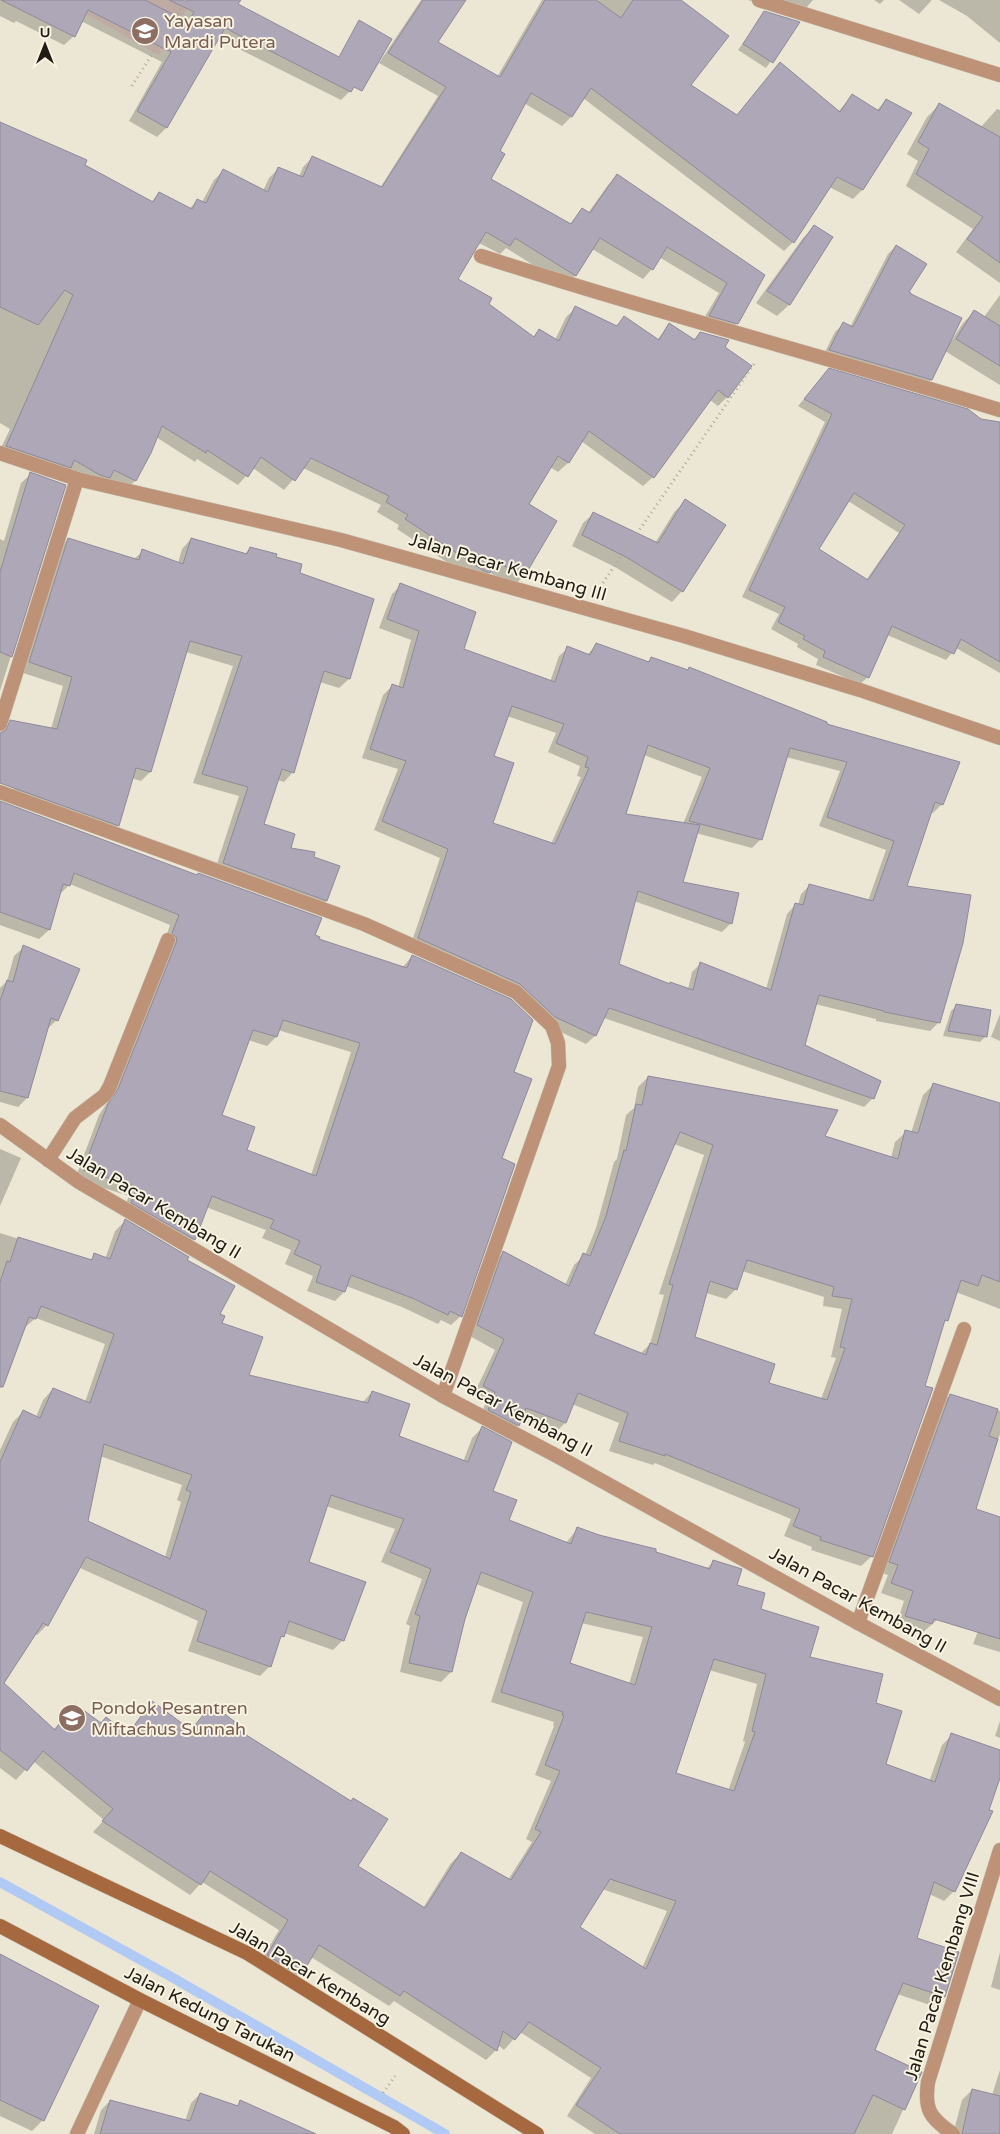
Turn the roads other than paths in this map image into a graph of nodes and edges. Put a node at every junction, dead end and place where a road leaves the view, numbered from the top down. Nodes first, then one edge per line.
1 (759, 0) edge
2 (1000, 75) edge
3 (481, 256) dead end
4 (1000, 410) edge
5 (0, 453) edge
6 (77, 479) junction
7 (0, 724) edge
8 (1000, 738) edge
9 (0, 792) edge
10 (168, 940) dead end
11 (0, 1125) edge
12 (48, 1160) junction
13 (964, 1329) dead end
14 (443, 1396) junction
15 (858, 1623) junction
16 (1000, 1699) edge
17 (0, 1836) edge
18 (1000, 1850) edge
19 (0, 1926) edge
20 (140, 2000) junction
21 (77, 2134) edge
22 (403, 2134) edge
23 (537, 2134) edge
24 (953, 2134) edge

1 - 2 street
3 - 4 street
5 - 6 street, Jalan Pacar Kembang III
6 - 7 street
6 - 8 street, Jalan Pacar Kembang III
9 - 14 street
10 - 12 street
11 - 12 street, Jalan Pacar Kembang II
12 - 14 street, Jalan Pacar Kembang II
13 - 15 street
14 - 15 street, Jalan Pacar Kembang II
15 - 16 street, Jalan Pacar Kembang II
17 - 23 main road, Jalan Pacar Kembang
18 - 24 street, Jalan Pacar Kembang VIII
19 - 20 main road, Jalan Kedung Tarukan
20 - 21 street
20 - 22 main road, Jalan Kedung Tarukan

